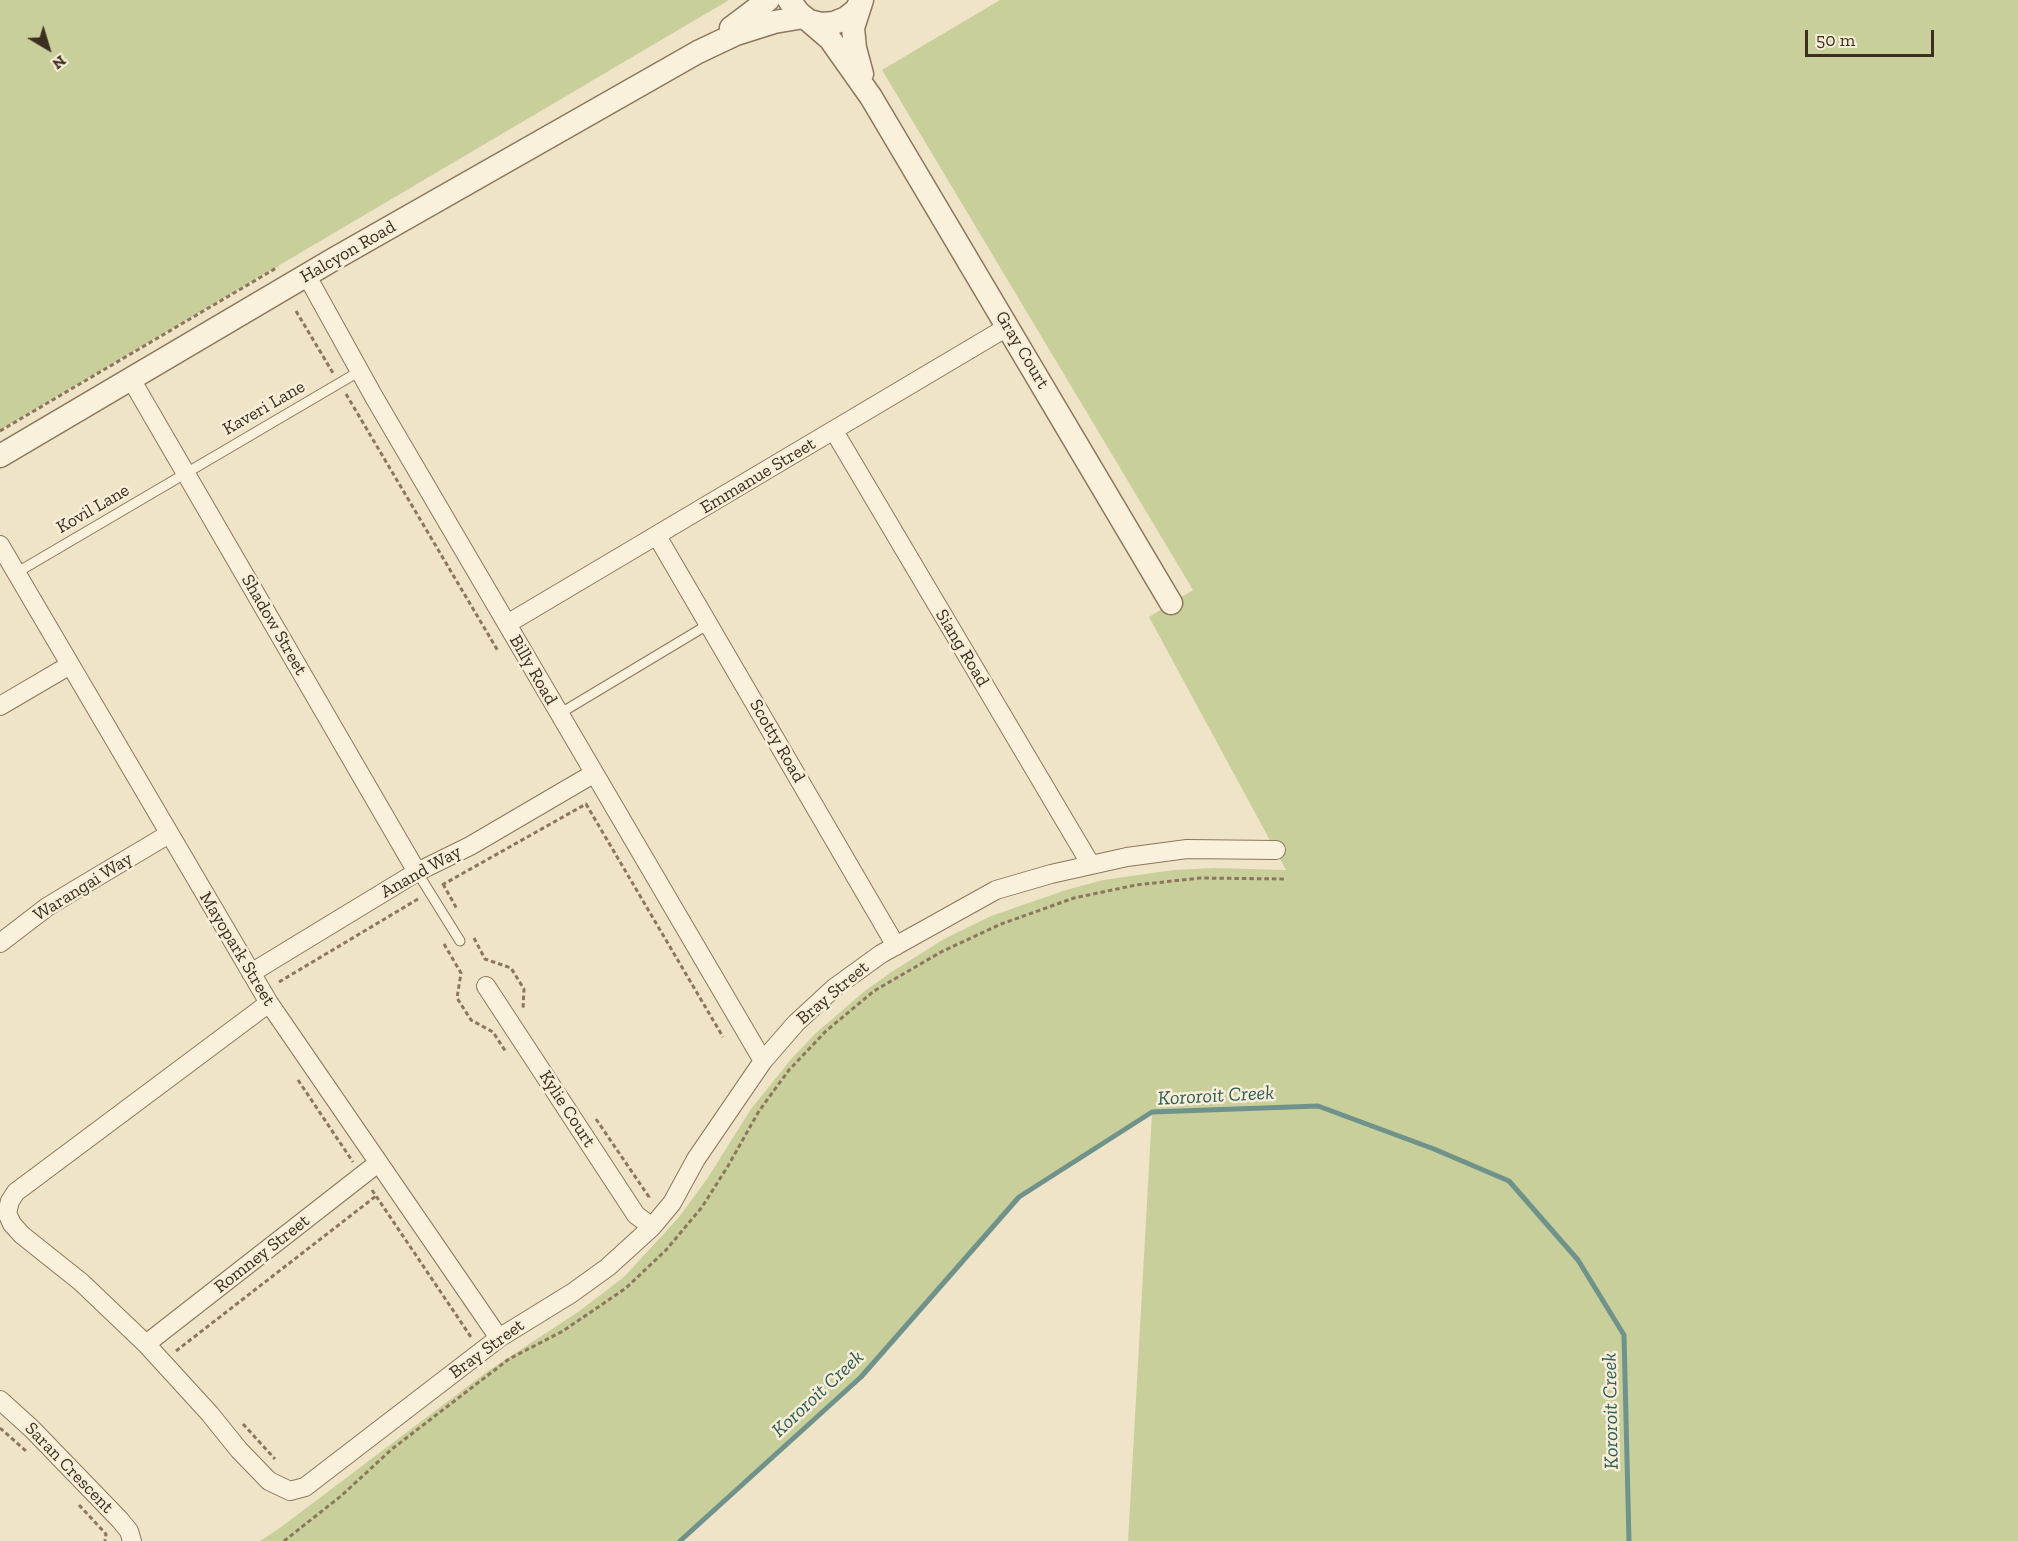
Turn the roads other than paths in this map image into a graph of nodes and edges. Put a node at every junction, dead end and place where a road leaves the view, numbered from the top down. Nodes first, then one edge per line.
1 (768, 0) edge
2 (789, 0) edge
3 (862, 0) edge
4 (807, 19) junction
5 (698, 52) junction
6 (872, 97) junction
7 (307, 276) junction
8 (1009, 326) junction
9 (360, 372) junction
10 (131, 379) junction
11 (834, 431) junction
12 (0, 456) edge
13 (186, 474) junction
14 (657, 536) junction
15 (0, 545) edge
16 (16, 573) junction
17 (1172, 603) dead end
18 (507, 624) junction
19 (709, 624) junction
20 (70, 665) junction
21 (0, 706) edge
22 (559, 714) junction
23 (594, 774) junction
24 (169, 834) junction
25 (1276, 850) dead end
26 (1091, 864) junction
27 (417, 872) junction
28 (460, 942) dead end
29 (0, 943) edge
30 (896, 946) junction
31 (251, 973) junction
32 (486, 986) dead end
33 (269, 1003) junction
34 (763, 1061) junction
35 (378, 1164) junction
36 (652, 1227) junction
37 (499, 1338) junction
38 (146, 1344) junction
39 (0, 1400) edge
40 (132, 1541) edge

1 - 5 street
2 - 4 street
3 - 4 street
3 - 6 street
4 - 5 street
4 - 6 street
5 - 7 street, Halcyon Road
6 - 8 street, Gray Court
7 - 9 street, Billy Road
7 - 10 street, Halcyon Road
8 - 11 street, Emmanue Street
8 - 17 street, Gray Court
9 - 13 lane, Kaveri Lane
9 - 18 street, Billy Road
10 - 12 street, Halcyon Road
10 - 13 street, Shadow Street
11 - 14 street, Emmanue Street
11 - 26 street, Siang Road
13 - 16 lane, Kovil Lane
13 - 27 street, Shadow Street
14 - 18 street, Emmanue Street
14 - 19 street, Scotty Road
15 - 16 street, Mayopark Street
16 - 20 street, Mayopark Street
18 - 22 street, Billy Road
19 - 22 lane
19 - 30 street, Scotty Road
20 - 21 street
20 - 24 street, Mayopark Street
22 - 23 street, Billy Road
23 - 27 street, Anand Way
23 - 34 street, Billy Road
24 - 29 street, Warangai Way
24 - 31 street, Mayopark Street
25 - 26 street, Bray Street
26 - 30 street, Bray Street
27 - 28 lane
27 - 31 street, Anand Way
30 - 34 street, Bray Street
31 - 33 street, Mayopark Street
32 - 36 street, Kylie Court
33 - 35 street, Mayopark Street
33 - 38 street, Bray Street
34 - 36 street, Bray Street
35 - 37 street, Mayopark Street
35 - 38 street, Romney Street
36 - 37 street, Bray Street
37 - 38 street, Bray Street
39 - 40 street, Saran Crescent

